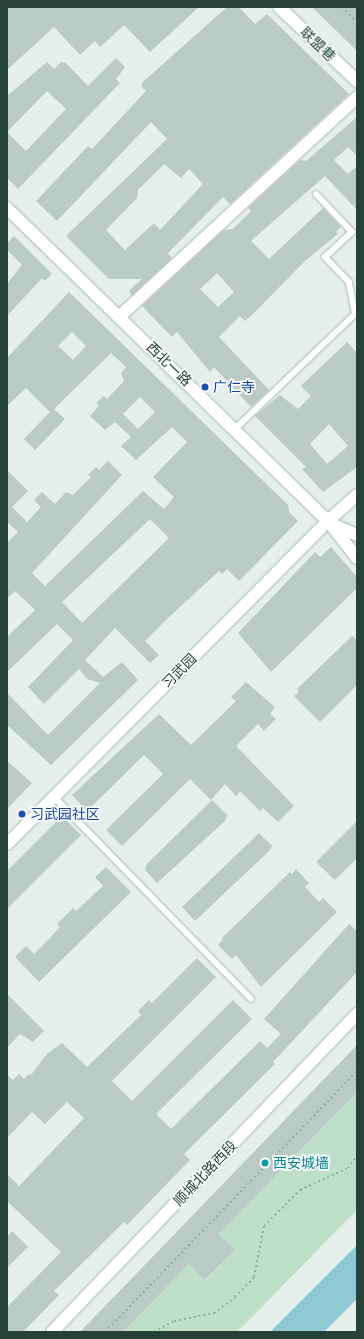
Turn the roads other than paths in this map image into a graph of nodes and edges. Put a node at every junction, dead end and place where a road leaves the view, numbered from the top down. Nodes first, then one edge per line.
1 (280, 7) edge
2 (357, 81) edge
3 (357, 97) edge
4 (316, 194) dead end
5 (7, 208) edge
6 (120, 316) junction
7 (236, 428) junction
8 (357, 495) edge
9 (328, 521) junction
10 (357, 535) edge
11 (357, 558) edge
12 (54, 797) junction
13 (7, 844) edge
14 (252, 999) dead end
15 (357, 1014) edge
16 (52, 1332) edge

1 - 2 street, 联盟巷
3 - 6 street
4 - 7 lane
5 - 6 street, 西北一路
6 - 7 street, 西北一路
7 - 9 street, 西北一路
8 - 9 street, 习武园
9 - 10 street
9 - 11 street
9 - 12 street, 习武园
12 - 13 street, 习武园
12 - 14 lane
15 - 16 street, 顺城北路西段

